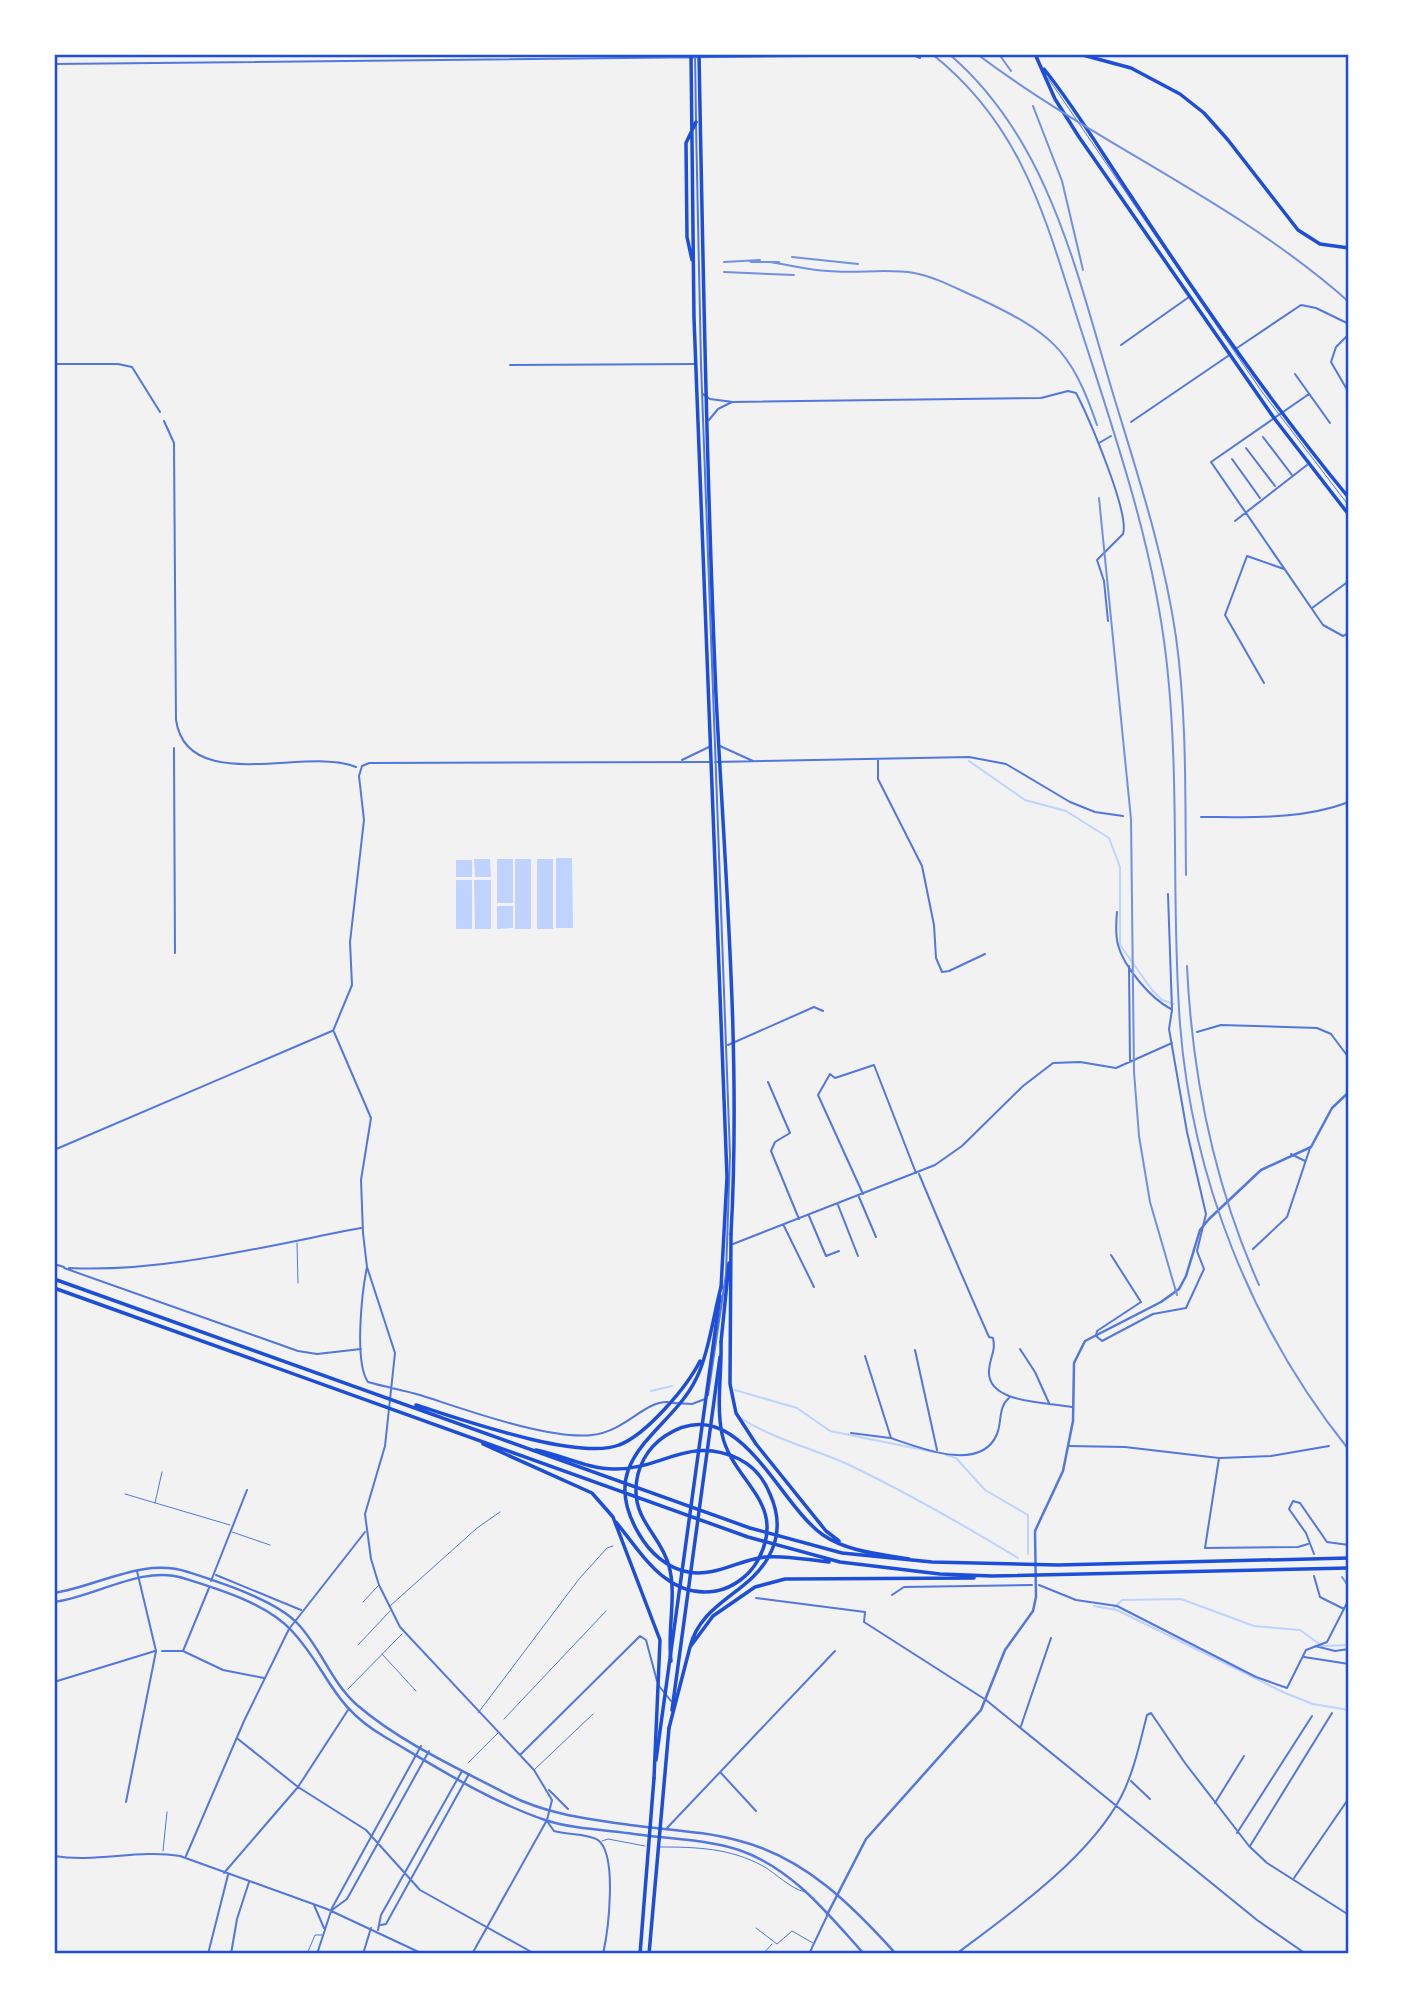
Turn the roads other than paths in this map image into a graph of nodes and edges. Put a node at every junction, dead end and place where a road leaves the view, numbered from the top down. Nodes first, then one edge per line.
1 (1024, 54) edge
2 (1079, 54) edge
3 (695, 55) edge
4 (1037, 55) edge
5 (746, 56) edge
6 (920, 58) dead end
7 (54, 64) edge
8 (1042, 67) junction
9 (696, 122) junction
10 (1347, 250) edge
11 (694, 265) junction
12 (1189, 297) junction
13 (1349, 324) edge
14 (1349, 334) edge
15 (1121, 345) dead end
16 (1236, 348) junction
17 (1230, 355) junction
18 (54, 364) edge
19 (701, 364) junction
20 (510, 365) dead end
21 (1295, 374) dead end
22 (702, 393) junction
23 (1349, 393) edge
24 (1309, 394) junction
25 (733, 402) junction
26 (160, 412) dead end
27 (1278, 415) junction
28 (164, 421) dead end
29 (1130, 422) dead end
30 (1330, 423) dead end
31 (704, 428) junction
32 (1111, 436) dead end
33 (1263, 437) dead end
34 (1098, 444) junction
35 (1246, 448) dead end
36 (1232, 459) dead end
37 (1308, 464) junction
38 (1292, 476) junction
39 (1276, 488) junction
40 (1349, 498) edge
41 (1261, 500) junction
42 (1349, 506) edge
43 (1247, 513) junction
44 (1349, 515) edge
45 (1235, 521) dead end
46 (1287, 570) junction
47 (1349, 581) edge
48 (1311, 608) junction
49 (1108, 621) dead end
50 (1349, 633) edge
51 (1264, 683) dead end
52 (714, 745) junction
53 (174, 748) dead end
54 (878, 759) junction
55 (754, 761) junction
56 (678, 762) junction
57 (715, 762) junction
58 (356, 767) dead end
59 (1349, 802) edge
60 (1123, 816) dead end
61 (1201, 817) dead end
62 (1168, 894) dead end
63 (1116, 912) dead end
64 (175, 953) dead end
65 (985, 954) dead end
66 (1129, 965) junction
67 (1172, 1010) junction
68 (823, 1011) dead end
69 (333, 1031) junction
70 (1197, 1032) dead end
71 (1173, 1043) junction
72 (727, 1046) junction
73 (1349, 1058) edge
74 (1130, 1063) junction
75 (768, 1082) dead end
76 (1349, 1091) edge
77 (1311, 1147) junction
78 (54, 1150) edge
79 (1291, 1154) junction
80 (1305, 1162) junction
81 (918, 1173) junction
82 (863, 1194) junction
83 (859, 1196) junction
84 (838, 1204) junction
85 (809, 1215) junction
86 (799, 1219) junction
87 (783, 1225) junction
88 (362, 1228) junction
89 (732, 1234) junction
90 (876, 1237) dead end
91 (297, 1240) junction
92 (728, 1246) junction
93 (1253, 1249) dead end
94 (839, 1251) dead end
95 (1111, 1255) dead end
96 (858, 1256) dead end
97 (54, 1264) edge
98 (367, 1267) junction
99 (64, 1268) junction
100 (54, 1279) edge
101 (298, 1283) dead end
102 (721, 1287) junction
103 (814, 1287) dead end
104 (54, 1288) edge
105 (1096, 1336) junction
106 (721, 1342) junction
107 (362, 1349) junction
108 (1020, 1349) dead end
109 (915, 1350) dead end
110 (703, 1356) junction
111 (865, 1356) dead end
112 (380, 1395) junction
113 (1010, 1398) junction
114 (1049, 1402) junction
115 (1074, 1407) junction
116 (851, 1433) dead end
117 (459, 1434) junction
118 (891, 1438) junction
119 (1069, 1446) junction
120 (1329, 1446) dead end
121 (522, 1447) junction
122 (937, 1450) junction
123 (1219, 1458) junction
124 (162, 1472) dead end
125 (247, 1490) dead end
126 (125, 1494) dead end
127 (155, 1503) junction
128 (500, 1513) dead end
129 (613, 1517) junction
130 (233, 1526) junction
131 (231, 1531) junction
132 (365, 1531) junction
133 (1308, 1544) junction
134 (270, 1545) dead end
135 (843, 1545) junction
136 (1349, 1545) edge
137 (613, 1546) dead end
138 (1314, 1554) dead end
139 (1349, 1558) edge
140 (840, 1562) junction
141 (932, 1563) junction
142 (1349, 1568) edge
143 (137, 1570) junction
144 (214, 1574) junction
145 (992, 1576) junction
146 (1314, 1576) dead end
147 (139, 1578) junction
148 (211, 1581) junction
149 (1039, 1585) dead end
150 (379, 1586) junction
151 (1032, 1586) dead end
152 (209, 1587) junction
153 (54, 1593) edge
154 (892, 1595) dead end
155 (756, 1598) dead end
156 (1349, 1599) edge
157 (54, 1602) edge
158 (363, 1602) dead end
159 (389, 1607) junction
160 (1345, 1609) junction
161 (302, 1610) junction
162 (391, 1611) junction
163 (606, 1611) dead end
164 (294, 1620) junction
165 (289, 1629) junction
166 (404, 1632) junction
167 (1051, 1638) dead end
168 (358, 1645) dead end
169 (1315, 1645) junction
170 (690, 1647) junction
171 (1348, 1649) edge
172 (156, 1651) junction
173 (162, 1651) dead end
174 (183, 1651) junction
175 (835, 1651) dead end
176 (381, 1653) junction
177 (1303, 1657) junction
178 (1349, 1657) edge
179 (671, 1661) junction
180 (1349, 1664) edge
181 (265, 1678) junction
182 (54, 1682) edge
183 (348, 1689) dead end
184 (416, 1691) dead end
185 (986, 1700) junction
186 (679, 1709) dead end
187 (348, 1710) junction
188 (478, 1713) junction
189 (1332, 1713) dead end
190 (593, 1714) dead end
191 (1312, 1716) dead end
192 (504, 1719) dead end
193 (498, 1727) dead end
194 (1021, 1727) junction
195 (669, 1728) junction
196 (496, 1732) junction
197 (237, 1738) junction
198 (421, 1746) junction
199 (429, 1751) junction
200 (417, 1754) junction
201 (520, 1755) junction
202 (1244, 1756) dead end
203 (425, 1759) junction
204 (468, 1763) dead end
205 (462, 1770) junction
206 (534, 1770) junction
207 (720, 1772) junction
208 (470, 1774) junction
209 (457, 1777) junction
210 (653, 1778) junction
211 (1129, 1780) junction
212 (465, 1782) junction
213 (298, 1787) junction
214 (548, 1790) junction
215 (1349, 1798) edge
216 (1150, 1799) dead end
217 (126, 1802) dead end
218 (1215, 1803) junction
219 (1116, 1805) junction
220 (568, 1809) dead end
221 (756, 1811) dead end
222 (167, 1812) dead end
223 (550, 1812) junction
224 (547, 1821) junction
225 (665, 1829) junction
226 (1237, 1833) junction
227 (372, 1836) junction
228 (600, 1842) junction
229 (379, 1843) junction
230 (1249, 1846) junction
231 (163, 1853) junction
232 (54, 1856) edge
233 (185, 1858) junction
234 (404, 1872) junction
235 (226, 1874) junction
236 (1294, 1879) junction
237 (410, 1880) junction
238 (249, 1881) junction
239 (807, 1893) junction
240 (837, 1893) junction
241 (313, 1904) junction
242 (331, 1911) junction
243 (827, 1915) junction
244 (1349, 1916) edge
245 (380, 1925) junction
246 (371, 1927) junction
247 (486, 1928) junction
248 (756, 1928) dead end
249 (324, 1929) junction
250 (378, 1930) junction
251 (322, 1935) junction
252 (773, 1942) junction
253 (813, 1944) junction
254 (417, 1952) edge
255 (302, 1953) edge
256 (307, 1953) edge
257 (208, 1954) edge
258 (231, 1954) edge
259 (317, 1954) edge
260 (363, 1954) edge
261 (423, 1954) edge
262 (472, 1954) edge
263 (535, 1954) edge
264 (603, 1954) edge
265 (640, 1954) edge
266 (649, 1954) edge
267 (763, 1954) edge
268 (809, 1954) edge
269 (864, 1954) edge
270 (896, 1954) edge
271 (956, 1954) edge
272 (1306, 1954) edge

1 - 4 main road
2 - 10 main road
3 - 5 street
3 - 7 street
3 - 9 street
3 - 11 main road
3 - 89 main road
4 - 8 main road
5 - 6 street
8 - 12 main road
8 - 16 main road
8 - 27 lane
9 - 11 main road
9 - 19 street
11 - 102 main road
12 - 15 street
12 - 17 main road
13 - 16 street
14 - 23 street
16 - 27 main road
17 - 27 main road
17 - 29 street
18 - 26 street
19 - 20 street
19 - 22 street
21 - 24 street
22 - 25 street
22 - 31 street
24 - 27 street
24 - 30 street
25 - 31 street
25 - 34 street
27 - 37 main road
27 - 40 main road
27 - 42 lane
27 - 43 street
28 - 58 street
31 - 52 street
32 - 34 street
33 - 38 street
34 - 49 street
35 - 39 street
36 - 41 street
37 - 38 street
37 - 44 main road
38 - 39 street
39 - 41 street
41 - 43 street
43 - 45 street
43 - 46 street
46 - 48 street
46 - 51 street
47 - 48 street
48 - 50 street
52 - 55 street
52 - 56 street
52 - 57 street
53 - 64 street
54 - 55 street
54 - 60 street
54 - 65 street
55 - 57 street
56 - 57 street
56 - 69 street
57 - 72 street
59 - 61 street
62 - 67 street
63 - 66 street
66 - 67 street
66 - 74 street
67 - 71 street
68 - 72 street
69 - 78 street
69 - 88 street
70 - 73 street
71 - 74 street
71 - 105 street
72 - 92 street
74 - 81 street
75 - 86 street
76 - 77 street
77 - 79 street
77 - 80 street
79 - 80 street
79 - 105 street
80 - 93 street
81 - 82 street
81 - 82 street
81 - 113 street
82 - 83 street
83 - 84 street
83 - 90 street
84 - 85 street
84 - 96 street
85 - 86 street
85 - 94 street
86 - 87 street
87 - 92 street
87 - 103 street
88 - 91 street
88 - 98 street
89 - 106 main road
89 - 135 main road
91 - 99 street
91 - 101 lane
92 - 107 street
95 - 105 street
97 - 99 street
98 - 107 street
98 - 132 street
99 - 107 street
100 - 112 main road
102 - 110 main road
102 - 179 main road
104 - 117 main road
105 - 115 street
106 - 129 main road
106 - 195 main road
108 - 114 street
109 - 122 street
110 - 112 main road
110 - 140 main road
111 - 118 street
112 - 121 main road
113 - 114 street
113 - 122 street
114 - 115 street
115 - 119 street
116 - 118 street
117 - 129 main road
117 - 140 main road
118 - 122 street
119 - 123 street
119 - 185 street
120 - 123 street
121 - 141 main road
121 - 170 main road
123 - 133 street
124 - 127 lane
125 - 130 street
126 - 127 lane
127 - 130 lane
128 - 159 lane
129 - 210 main road
130 - 131 street
131 - 134 lane
131 - 144 street
132 - 150 street
132 - 161 street
133 - 136 street
133 - 138 street
135 - 141 main road
135 - 179 main road
137 - 188 lane
139 - 141 main road
140 - 145 main road
142 - 145 main road
143 - 147 street
143 - 148 street
143 - 153 street
144 - 148 street
144 - 161 street
145 - 170 main road
146 - 160 street
147 - 152 street
147 - 157 street
147 - 172 street
148 - 164 street
149 - 177 street
150 - 158 lane
150 - 159 street
151 - 154 street
152 - 165 street
152 - 174 street
155 - 185 street
156 - 160 street
159 - 162 street
160 - 169 street
161 - 164 street
162 - 166 street
162 - 168 lane
163 - 192 lane
164 - 165 street
164 - 198 street
165 - 181 street
165 - 187 street
166 - 176 lane
166 - 188 street
167 - 194 street
169 - 171 street
169 - 177 street
170 - 195 main road
171 - 178 street
172 - 182 street
172 - 217 street
173 - 174 street
174 - 181 street
175 - 207 street
176 - 183 lane
176 - 184 lane
177 - 180 street
179 - 210 main road
181 - 197 street
185 - 194 street
185 - 240 street
186 - 201 street
187 - 200 street
187 - 213 street
188 - 196 street
189 - 230 street
190 - 206 lane
191 - 226 street
193 - 196 lane
194 - 219 street
195 - 266 main road
196 - 201 street
196 - 204 lane
197 - 213 street
197 - 233 street
198 - 199 street
198 - 200 street
199 - 203 street
199 - 205 street
200 - 203 street
200 - 227 street
201 - 206 street
202 - 218 street
203 - 209 street
203 - 229 street
205 - 208 street
205 - 209 street
206 - 214 street
207 - 221 street
207 - 225 street
208 - 212 street
208 - 223 street
209 - 212 street
209 - 234 street
210 - 265 main road
211 - 216 street
211 - 218 street
211 - 219 street
212 - 224 street
212 - 237 street
213 - 227 street
213 - 235 street
214 - 220 street
214 - 223 street
215 - 236 street
218 - 226 street
219 - 271 street
219 - 272 street
222 - 231 lane
223 - 224 street
223 - 225 street
224 - 228 street
224 - 239 street
224 - 247 street
225 - 240 street
226 - 230 street
227 - 229 street
227 - 242 street
228 - 239 lane
228 - 264 street
229 - 234 street
229 - 242 street
230 - 236 street
231 - 232 street
231 - 233 street
233 - 235 street
234 - 237 street
234 - 245 street
235 - 238 street
235 - 257 street
236 - 244 street
237 - 245 street
237 - 247 street
238 - 241 street
238 - 258 street
239 - 243 street
240 - 243 street
240 - 270 street
241 - 242 street
241 - 249 street
242 - 246 street
242 - 249 street
243 - 253 street
243 - 269 street
245 - 250 street
246 - 250 street
246 - 260 street
247 - 262 street
247 - 263 street
248 - 252 lane
249 - 251 street
250 - 254 street
251 - 256 lane
251 - 259 street
252 - 253 lane
252 - 267 lane
253 - 268 street
254 - 261 street
255 - 256 lane

